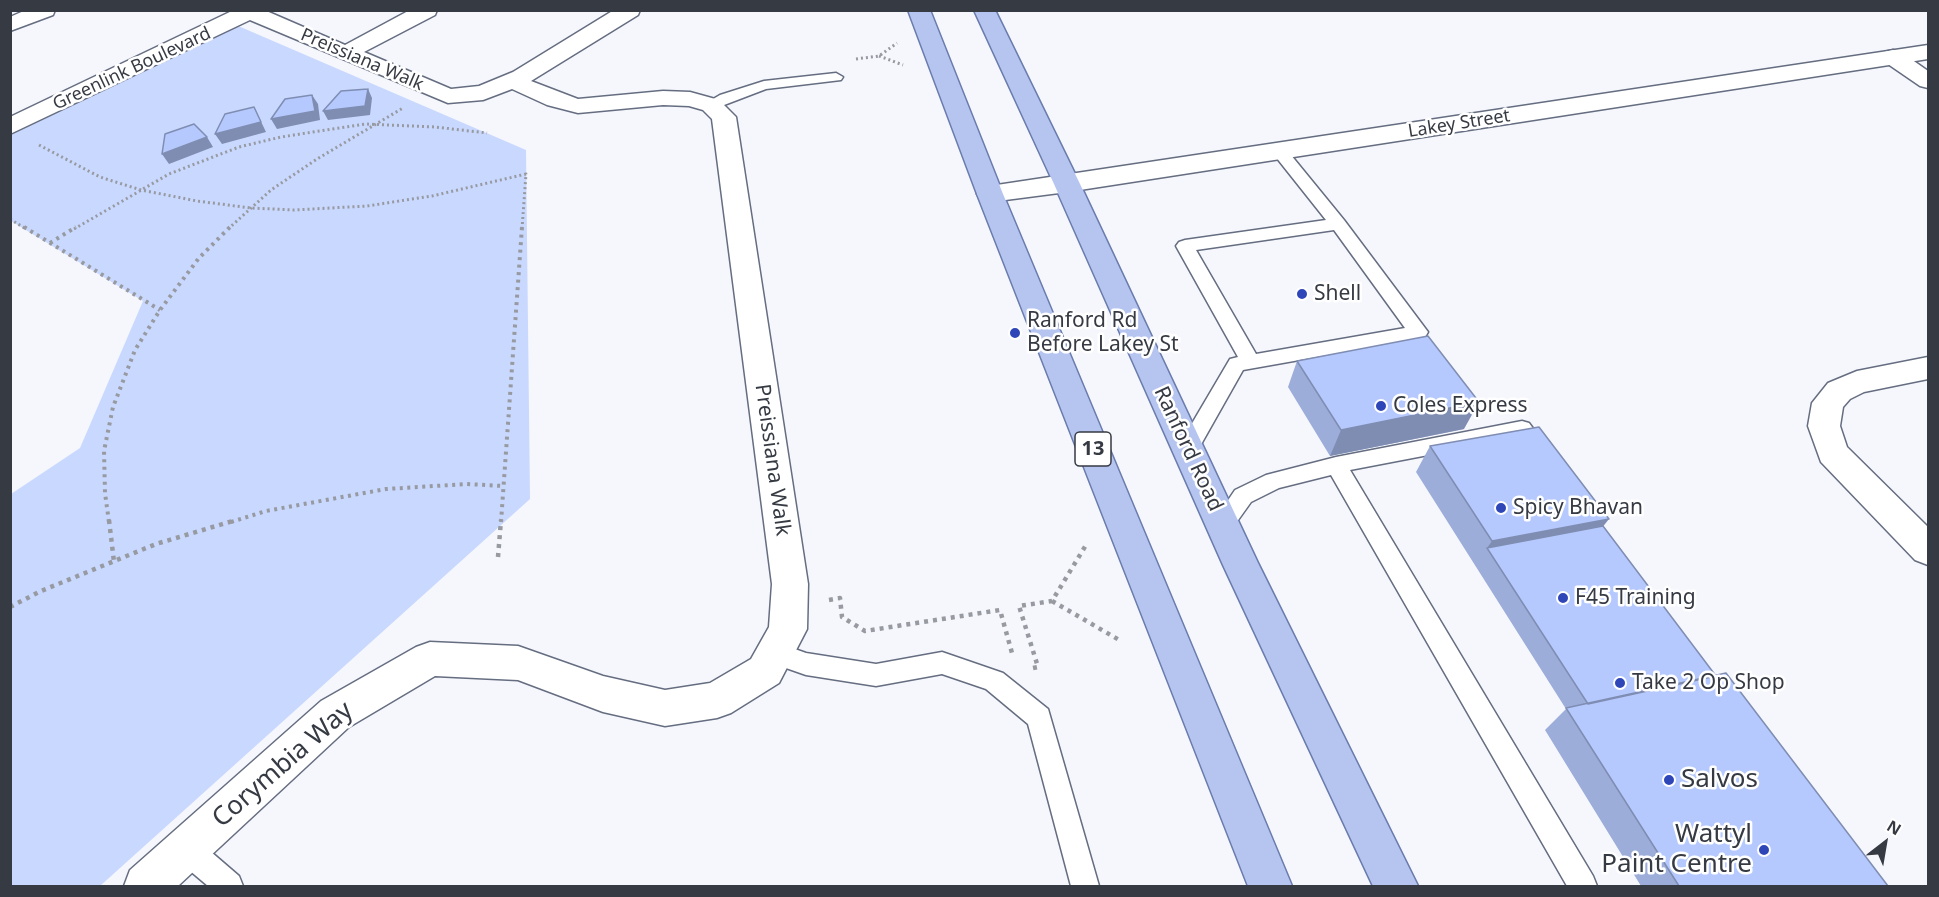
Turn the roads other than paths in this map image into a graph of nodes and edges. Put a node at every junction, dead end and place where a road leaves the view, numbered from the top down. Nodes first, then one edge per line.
1 (45, 10) edge
2 (214, 10) edge
3 (427, 10) edge
4 (630, 10) edge
5 (920, 10) edge
6 (984, 10) edge
7 (249, 11) edge
8 (10, 25) edge
9 (1929, 52) edge
10 (346, 53) junction
11 (1893, 57) junction
12 (836, 77) dead end
13 (513, 81) junction
14 (1929, 81) edge
15 (10, 105) edge
16 (711, 105) junction
17 (10, 127) edge
18 (1280, 152) junction
19 (1067, 184) junction
20 (990, 194) junction
21 (1338, 224) junction
22 (1251, 362) junction
23 (1929, 368) edge
24 (1188, 449) junction
25 (1336, 465) junction
26 (1551, 467) edge
27 (1223, 524) junction
28 (1929, 550) edge
29 (775, 653) junction
30 (430, 659) joint
31 (186, 849) junction
32 (146, 886) edge
33 (229, 886) edge
34 (1085, 886) edge
35 (1270, 886) edge
36 (1396, 886) edge
37 (1583, 886) edge

1 - 8 street
2 - 15 street, Greenlink Boulevard
3 - 10 street
4 - 13 street, Preissiana Walk
5 - 20 main road, 13
6 - 19 main road, Ranford Road
7 - 10 street, Preissiana Walk
7 - 17 street, Greenlink Boulevard
9 - 11 street, Lakey Street
10 - 13 street, Preissiana Walk
11 - 14 street
11 - 18 street, Lakey Street
12 - 16 lane
13 - 16 street
16 - 29 street, Preissiana Walk
18 - 19 street, Lakey Street
18 - 21 lane
19 - 20 street, Lakey Street
19 - 24 main road, Ranford Road
20 - 35 main road, 13
21 - 22 lane
21 - 22 lane
22 - 24 lane
23 - 28 street
24 - 27 main road, Ranford Road
25 - 26 lane
25 - 27 lane
25 - 37 lane
27 - 36 main road, Ranford Road
29 - 30 street, Preissiana Walk
29 - 34 lane
30 - 31 street, Corymbia Way
31 - 32 street, Corymbia Way
31 - 33 lane

